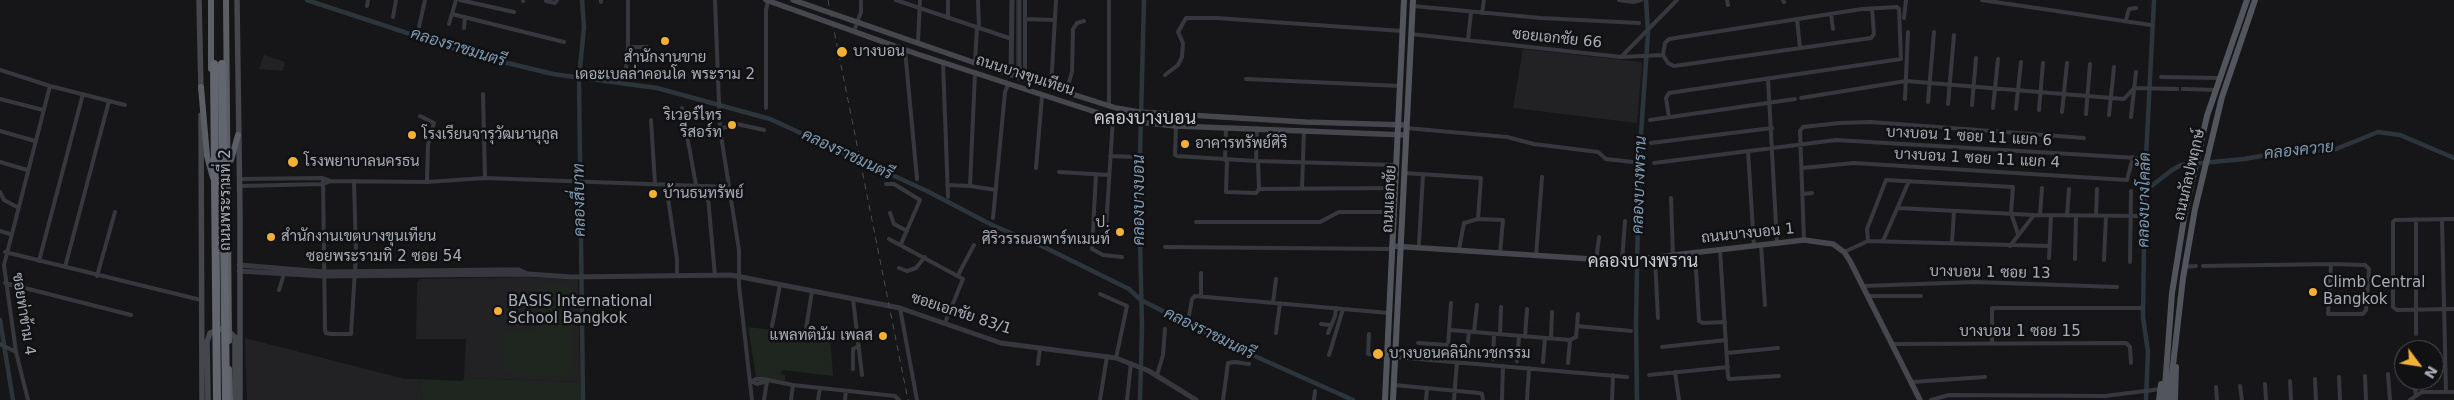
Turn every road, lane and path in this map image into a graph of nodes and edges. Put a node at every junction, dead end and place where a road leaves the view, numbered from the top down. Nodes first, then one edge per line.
1 (199, 0) edge
2 (211, 0) edge
3 (226, 0) edge
4 (368, 0) edge
5 (396, 0) edge
6 (425, 0) edge
7 (456, 0) edge
8 (460, 0) edge
9 (490, 0) edge
10 (557, 0) edge
11 (628, 0) edge
12 (715, 0) edge
13 (767, 0) edge
14 (793, 0) edge
15 (861, 0) edge
16 (896, 0) edge
17 (920, 0) edge
18 (948, 0) edge
19 (978, 0) edge
20 (1012, 0) edge
21 (1019, 0) edge
22 (1025, 0) edge
23 (1056, 0) edge
24 (1110, 0) edge
25 (1404, 0) edge
26 (1484, 0) edge
27 (1619, 0) edge
28 (1641, 0) edge
29 (1678, 0) edge
30 (1906, 0) edge
31 (1982, 0) edge
32 (1988, 0) edge
33 (2247, 0) edge
34 (2255, 0) edge
35 (546, 1) edge
36 (237, 2) edge
37 (1413, 3) edge
38 (367, 6) dead end
39 (488, 7) junction
40 (920, 8) junction
41 (2136, 8) dead end
42 (819, 9) junction
43 (1872, 9) junction
44 (514, 12) dead end
45 (1471, 12) junction
46 (1482, 13) junction
47 (452, 14) junction
48 (1831, 14) junction
49 (393, 17) dead end
50 (465, 17) junction
51 (816, 18) junction
52 (948, 18) junction
53 (1904, 18) dead end
54 (1025, 19) junction
55 (1797, 19) junction
56 (1055, 20) junction
57 (2126, 20) junction
58 (1084, 21) dead end
59 (858, 22) junction
60 (1639, 23) dead end
61 (449, 24) dead end
62 (2151, 25) dead end
63 (419, 27) dead end
64 (978, 27) junction
65 (464, 28) dead end
66 (1833, 30) dead end
67 (854, 31) junction
68 (1402, 32) junction
69 (1908, 32) dead end
70 (1934, 32) dead end
71 (1411, 34) junction
72 (1954, 35) dead end
73 (1012, 39) junction
74 (1468, 40) junction
75 (564, 42) dead end
76 (918, 43) junction
77 (628, 46) junction
78 (647, 47) dead end
79 (1800, 48) junction
80 (905, 50) junction
81 (1663, 55) junction
82 (1621, 56) junction
83 (1976, 58) dead end
84 (1998, 59) dead end
85 (943, 62) junction
86 (2021, 62) dead end
87 (975, 63) junction
88 (2043, 63) dead end
89 (2067, 63) dead end
90 (214, 64) dead end
91 (222, 64) dead end
92 (2090, 64) dead end
93 (2114, 67) dead end
94 (626, 68) dead end
95 (0, 70) edge
96 (2136, 72) dead end
97 (975, 73) junction
98 (1011, 75) junction
99 (1165, 75) dead end
100 (2161, 77) dead end
101 (2219, 78) junction
102 (1022, 79) junction
103 (1246, 79) dead end
104 (1768, 79) junction
105 (1906, 81) junction
106 (1930, 82) junction
107 (1950, 84) junction
108 (1008, 85) junction
109 (50, 86) junction
110 (1400, 86) junction
111 (1974, 86) junction
112 (200, 87) junction
113 (1015, 87) junction
114 (1051, 88) junction
115 (1995, 88) junction
116 (2134, 88) junction
117 (2175, 89) tunnel mouth
118 (2185, 89) tunnel mouth
119 (2018, 90) junction
120 (2215, 90) junction
121 (1066, 92) junction
122 (2040, 92) junction
123 (83, 94) junction
124 (484, 94) dead end
125 (2063, 94) junction
126 (1042, 96) junction
127 (2088, 96) junction
128 (1801, 98) dead end
129 (2110, 98) junction
130 (0, 99) edge
131 (1905, 99) dead end
132 (1795, 100) dead end
133 (109, 101) junction
134 (1928, 102) dead end
135 (1771, 103) junction
136 (1948, 104) dead end
137 (125, 105) dead end
138 (1972, 105) dead end
139 (1109, 106) junction
140 (682, 108) dead end
141 (766, 108) dead end
142 (1993, 108) dead end
143 (2016, 109) dead end
144 (43, 110) junction
145 (2039, 110) dead end
146 (2062, 112) dead end
147 (2086, 114) dead end
148 (2109, 115) dead end
149 (420, 116) dead end
150 (1669, 117) junction
151 (2131, 117) dead end
152 (1113, 118) junction
153 (651, 120) dead end
154 (1650, 120) dead end
155 (1305, 122) junction
156 (1397, 125) junction
157 (1176, 126) junction
158 (1226, 128) junction
159 (1257, 128) junction
160 (1772, 128) junction
161 (720, 129) junction
162 (764, 130) dead end
163 (1304, 130) junction
164 (1406, 130) junction
165 (0, 131) edge
166 (1397, 134) junction
167 (238, 135) junction
168 (2084, 138) dead end
169 (35, 141) junction
170 (1651, 143) dead end
171 (1801, 145) junction
172 (1774, 148) junction
173 (1748, 151) junction
174 (1110, 156) junction
175 (1138, 157) dead end
176 (2135, 158) joint
177 (1226, 160) junction
178 (1257, 161) junction
179 (1303, 161) junction
180 (0, 162) edge
181 (1633, 162) dead end
182 (1654, 163) dead end
183 (1396, 165) junction
184 (1036, 168) dead end
185 (1802, 168) junction
186 (27, 170) junction
187 (1060, 172) dead end
188 (1404, 172) junction
189 (1096, 174) junction
190 (1423, 174) junction
191 (228, 175) junction
192 (1109, 175) junction
193 (1542, 177) dead end
194 (212, 178) junction
195 (322, 178) junction
196 (485, 178) junction
197 (240, 179) junction
198 (917, 179) dead end
199 (331, 181) junction
200 (354, 181) junction
201 (1909, 181) junction
202 (426, 182) junction
203 (323, 184) junction
204 (655, 184) junction
205 (886, 184) dead end
206 (666, 185) junction
207 (696, 185) junction
208 (947, 185) junction
209 (240, 186) junction
210 (707, 186) junction
211 (970, 186) junction
212 (729, 187) junction
213 (1394, 188) junction
214 (2042, 188) dead end
215 (1259, 189) junction
216 (1302, 189) junction
217 (2070, 189) dead end
218 (2097, 189) dead end
219 (996, 190) junction
220 (2131, 191) dead end
221 (0, 192) edge
222 (1812, 193) dead end
223 (1803, 194) junction
224 (948, 197) dead end
225 (1671, 198) dead end
226 (17, 207) junction
227 (1898, 208) junction
228 (1954, 210) junction
229 (115, 212) dead end
230 (1393, 212) junction
231 (890, 213) dead end
232 (2011, 213) junction
233 (2034, 215) junction
234 (2040, 215) junction
235 (2051, 215) junction
236 (2067, 216) junction
237 (2076, 216) junction
238 (2096, 216) junction
239 (2106, 216) junction
240 (2130, 216) junction
241 (2142, 216) dead end
242 (993, 218) dead end
243 (1478, 219) junction
244 (2416, 219) junction
245 (2442, 219) junction
246 (2454, 219) edge
247 (1625, 221) dead end
248 (1196, 222) dead end
249 (907, 230) junction
250 (0, 231) edge
251 (10, 234) junction
252 (2018, 234) junction
253 (1599, 237) dead end
254 (889, 239) dead end
255 (1804, 240) junction
256 (1868, 241) junction
257 (1883, 241) junction
258 (1778, 243) junction
259 (901, 244) junction
260 (1105, 244) dead end
261 (1419, 244) junction
262 (1952, 244) junction
263 (974, 245) dead end
264 (1400, 245) junction
265 (1761, 245) junction
266 (1392, 246) junction
267 (1754, 246) junction
268 (2010, 246) junction
269 (2049, 246) junction
270 (1165, 247) dead end
271 (1426, 247) junction
272 (1459, 249) junction
273 (1720, 250) junction
274 (5, 252) junction
275 (1695, 252) junction
276 (1844, 252) junction
277 (1500, 254) junction
278 (1122, 256) dead end
279 (1536, 256) junction
280 (1673, 256) junction
281 (925, 258) junction
282 (1655, 258) junction
283 (2049, 258) dead end
284 (2075, 259) dead end
285 (2104, 260) dead end
286 (39, 261) junction
287 (1596, 261) junction
288 (1622, 262) junction
289 (2130, 262) dead end
290 (2331, 264) junction
291 (2196, 266) dead end
292 (2203, 266) dead end
293 (65, 267) junction
294 (2185, 267) junction
295 (239, 268) junction
296 (899, 268) dead end
297 (353, 273) junction
298 (1201, 273) dead end
299 (284, 274) junction
300 (324, 274) junction
301 (97, 276) junction
302 (677, 276) junction
303 (715, 276) junction
304 (958, 276) junction
305 (738, 277) junction
306 (1276, 280) dead end
307 (5, 283) junction
308 (780, 285) junction
309 (1863, 286) junction
310 (2117, 287) dead end
311 (279, 290) dead end
312 (812, 291) junction
313 (1100, 294) dead end
314 (1201, 296) junction
315 (1869, 296) junction
316 (1921, 296) dead end
317 (853, 299) junction
318 (202, 300) junction
319 (1273, 302) junction
320 (1280, 303) junction
321 (1451, 303) dead end
322 (1476, 305) dead end
323 (1765, 305) dead end
324 (1501, 307) dead end
325 (900, 308) junction
326 (1336, 308) junction
327 (1343, 308) junction
328 (2141, 308) dead end
329 (1527, 309) dead end
330 (2416, 309) junction
331 (2444, 309) junction
332 (2454, 309) edge
333 (1552, 312) dead end
334 (1389, 313) junction
335 (1578, 314) dead end
336 (131, 315) dead end
337 (1189, 316) dead end
338 (1658, 318) dead end
339 (1725, 322) junction
340 (945, 323) junction
341 (1321, 324) dead end
342 (1330, 325) junction
343 (772, 326) dead end
344 (1577, 326) junction
345 (806, 329) dead end
346 (1165, 329) dead end
347 (1450, 330) junction
348 (1631, 331) dead end
349 (1471, 332) junction
350 (1276, 333) dead end
351 (1328, 333) dead end
352 (1369, 334) dead end
353 (1494, 334) junction
354 (1500, 334) junction
355 (2416, 334) dead end
356 (1519, 337) junction
357 (1525, 337) junction
358 (1545, 338) junction
359 (1551, 338) junction
360 (1570, 340) junction
361 (1726, 340) junction
362 (1418, 343) dead end
363 (1992, 343) junction
364 (0, 344) edge
365 (1893, 344) junction
366 (1448, 345) junction
367 (859, 346) junction
368 (1662, 347) dead end
369 (1040, 348) junction
370 (1778, 348) dead end
371 (16, 352) junction
372 (1727, 353) junction
373 (1329, 355) dead end
374 (1107, 356) junction
375 (1466, 356) dead end
376 (1395, 357) junction
377 (1116, 358) junction
378 (1387, 358) junction
379 (1492, 359) dead end
380 (2166, 359) junction
381 (1447, 360) junction
382 (1457, 361) junction
383 (1517, 361) dead end
384 (2175, 361) junction
385 (1543, 362) dead end
386 (1131, 363) junction
387 (1568, 363) dead end
388 (2131, 363) dead end
389 (1038, 364) dead end
390 (1248, 364) dead end
391 (1503, 366) junction
392 (1728, 367) junction
393 (1529, 368) junction
394 (853, 370) dead end
395 (1675, 372) junction
396 (2388, 374) dead end
397 (862, 375) dead end
398 (1613, 375) junction
399 (1157, 376) junction
400 (1649, 376) dead end
401 (1779, 376) dead end
402 (2364, 376) dead end
403 (1627, 377) dead end
404 (1985, 377) dead end
405 (2339, 377) dead end
406 (2315, 378) dead end
407 (767, 381) junction
408 (2290, 381) dead end
409 (752, 382) junction
410 (1912, 382) junction
411 (2265, 384) dead end
412 (793, 385) junction
413 (1394, 385) junction
414 (2240, 386) dead end
415 (2216, 387) dead end
416 (820, 388) junction
417 (1427, 389) junction
418 (2157, 389) junction
419 (2415, 390) edge
420 (846, 391) junction
421 (1315, 391) dead end
422 (1454, 392) junction
423 (2446, 392) junction
424 (2454, 392) edge
425 (873, 394) junction
426 (2416, 396) junction
427 (28, 400) edge
428 (202, 400) edge
429 (208, 400) edge
430 (216, 400) edge
431 (228, 400) edge
432 (235, 400) edge
433 (240, 400) edge
434 (752, 400) edge
435 (764, 400) edge
436 (791, 400) edge
437 (818, 400) edge
438 (845, 400) edge
439 (872, 400) edge
440 (899, 400) edge
441 (917, 400) edge
442 (1100, 400) edge
443 (1127, 400) edge
444 (1196, 400) edge
445 (1223, 400) edge
446 (1314, 400) edge
447 (1385, 400) edge
448 (1393, 400) edge
449 (1426, 400) edge
450 (1454, 400) edge
451 (1483, 400) edge
452 (1502, 400) edge
453 (1527, 400) edge
454 (1612, 400) edge
455 (1679, 400) edge
456 (1920, 400) edge
457 (1931, 400) edge
458 (2159, 400) edge
459 (2164, 400) edge
460 (2169, 400) edge
461 (2175, 400) edge
462 (2217, 400) edge
463 (2242, 400) edge
464 (2266, 400) edge
465 (2291, 400) edge
466 (2316, 400) edge
467 (2340, 400) edge
468 (2366, 400) edge
469 (2390, 400) edge
470 (2410, 400) edge

1 - 112 main road, ถนนพระรามที่ 2
2 - 194 highway, ถนนพระรามที่ 2
3 - 191 highway, ถนนพระรามที่ 2
4 - 38 street
5 - 49 street
6 - 63 street
7 - 47 street
8 - 39 street
9 - 39 street
10 - 35 street
11 - 77 street
12 - 161 street
13 - 51 main road, ถนนบางขุนเทียน
13 - 141 street
14 - 42 main road, ถนนบางขุนเทียน
15 - 59 street
16 - 40 street
17 - 40 street
18 - 52 street
19 - 64 street
20 - 73 street
21 - 102 street
22 - 54 street
23 - 56 street
24 - 139 street
25 - 68 main road, ถนนเอกชัย
26 - 46 street
27 - 28 street
29 - 82 street, ซอยเอกชัย 66
30 - 53 street
31 - 32 street
32 - 57 street
33 - 101 main road, ถนนกัลปพฤกษ์
34 - 294 main road, ถนนกัลปพฤกษ์
36 - 167 main road, ถนนพระรามที่ 2
37 - 45 street
37 - 71 main road, ถนนเอกชัย
39 - 44 street
40 - 52 street
40 - 76 street
41 - 57 street
42 - 51 main road
42 - 59 main road, ถนนบางขุนเทียน
43 - 48 street
43 - 79 street
43 - 104 street
45 - 46 street
45 - 74 street
46 - 60 street
47 - 50 street
47 - 61 street
48 - 55 street
48 - 66 street
50 - 65 street
50 - 75 street
51 - 67 main road, ถนนบางขุนเทียน
52 - 64 street
54 - 56 street
54 - 102 street
55 - 79 street
55 - 81 street
56 - 114 street
57 - 62 street
58 - 121 street
59 - 67 street
59 - 76 main road, ถนนบางขุนเทียน
64 - 73 street
64 - 87 street
67 - 80 main road, ถนนบางขุนเทียน
68 - 99 street
68 - 110 main road, ถนนเอกชัย
69 - 105 street
70 - 106 street
71 - 74 street, ซอยเอกชัย 66
71 - 164 main road, ถนนเอกชัย
72 - 107 street
73 - 98 street
74 - 82 street, ซอยเอกชัย 66
76 - 87 main road, ถนนบางขุนเทียน
77 - 78 street
77 - 94 street
79 - 81 street
80 - 85 main road, ถนนบางขุนเทียน
80 - 198 street
81 - 82 street
83 - 111 street
84 - 115 street
85 - 97 main road, ถนนบางขุนเทียน
85 - 208 street
86 - 119 street
87 - 98 main road, ถนนบางขุนเทียน
88 - 122 street
89 - 125 street
90 - 430 highway
91 - 431 highway
92 - 127 street
93 - 129 street
95 - 109 street
96 - 116 street
97 - 108 main road, ถนนบางขุนเทียน
97 - 211 street
98 - 102 main road, ถนนบางขุนเทียน
98 - 108 main road
100 - 101 street
101 - 120 main road, ถนนกัลปพฤกษ์
102 - 113 main road
102 - 114 main road, ถนนบางขุนเทียน
103 - 110 street
104 - 135 street
104 - 150 street
105 - 106 street
105 - 128 street
105 - 131 street
106 - 107 street
106 - 134 street
107 - 111 street
107 - 136 street
108 - 113 main road, ถนนบางขุนเทียน
108 - 219 street
109 - 123 street
109 - 144 street, ซอยท่าข้าม 4
110 - 156 main road, ถนนเอกชัย
111 - 115 street
111 - 138 street
112 - 194 highway
112 - 318 main road, ถนนพระรามที่ 2
113 - 126 main road, ถนนบางขุนเทียน
114 - 121 main road, ถนนบางขุนเทียน
115 - 119 street
115 - 142 street
116 - 117 street
116 - 129 street
116 - 151 street
118 - 120 street
119 - 122 street
119 - 143 street
120 - 380 main road, ถนนกัลปพฤกษ์
121 - 139 main road, ถนนบางขุนเทียน
122 - 125 street
122 - 145 street
123 - 133 street
123 - 286 street
124 - 196 street
125 - 127 street
125 - 146 street
126 - 152 main road, ถนนบางขุนเทียน
126 - 184 street
127 - 129 street
127 - 147 street
129 - 148 street
130 - 144 street
132 - 135 street
133 - 137 street
133 - 293 street
135 - 150 street
135 - 160 street
139 - 155 main road, ถนนบางขุนเทียน
140 - 207 street
144 - 169 street, ซอยท่าข้าม 4
149 - 202 street
150 - 154 street
152 - 157 main road, ถนนบางขุนเทียน
152 - 174 street
153 - 204 street
155 - 156 main road, ถนนบางขุนเทียน
155 - 163 main road
156 - 164 main road, ถนนบางขุนเทียน
156 - 166 main road, ถนนเอกชัย
157 - 158 main road, ถนนบางขุนเทียน
157 - 177 street
158 - 159 main road, ถนนบางขุนเทียน
158 - 177 street
159 - 163 main road, ถนนบางขุนเทียน
159 - 178 street
160 - 170 street
160 - 172 street
161 - 162 street
161 - 212 street
163 - 166 main road, ถนนบางขุนเทียน
163 - 179 street
164 - 166 main road, ถนนบางขุนเทียน
164 - 181 street
164 - 188 main road, ถนนเอกชัย
165 - 169 street
166 - 183 main road, ถนนเอกชัย
167 - 191 highway
167 - 197 main road, ถนนพระรามที่ 2
168 - 171 street
169 - 186 street, ซอยท่าข้าม 4
171 - 172 street, บางบอน 1 ซอย 11 แยก 6
171 - 176 street, บางบอน 1 ซอย 11 แยก 6
171 - 185 street
172 - 173 street, บางบอน 1 ซอย 11 แยก 6
172 - 258 street
173 - 182 street, บางบอน 1 ซอย 11 แยก 6
173 - 267 street
174 - 175 street
174 - 192 street
176 - 185 street, บางบอน 1 ซอย 11 แยก 4
177 - 178 street
177 - 215 street
178 - 179 street
178 - 215 street
179 - 183 street
179 - 216 street
180 - 186 street
183 - 213 main road, ถนนเอกชัย
185 - 223 street
186 - 226 street, ซอยท่าข้าม 4
187 - 189 street
188 - 190 street
188 - 264 main road, ถนนเอกชัย
189 - 192 street
189 - 278 street
190 - 243 street
190 - 261 street
191 - 431 highway, ถนนพระรามที่ 2
192 - 260 street
193 - 279 street
194 - 430 highway, ถนนพระรามที่ 2
195 - 197 street
195 - 199 street
195 - 203 street
196 - 202 street
196 - 204 street
197 - 209 main road, ถนนพระรามที่ 2
199 - 200 street
199 - 203 street
200 - 202 street
200 - 297 street
201 - 227 street
201 - 232 street
201 - 256 street
203 - 209 street
203 - 300 street
204 - 206 street
205 - 249 street
206 - 207 street
206 - 302 street
207 - 210 street
208 - 211 street
208 - 224 street
209 - 295 main road, ถนนพระรามที่ 2
210 - 212 street
210 - 303 street
211 - 219 street
212 - 305 street
213 - 216 street
213 - 230 main road, ถนนเอกชัย
214 - 234 street
215 - 216 street
217 - 236 street
218 - 238 street
219 - 242 street
220 - 240 street
221 - 226 street
222 - 223 street
223 - 255 street
225 - 280 street
226 - 251 street, ซอยท่าข้าม 4
227 - 228 street
227 - 257 street
228 - 232 street
228 - 262 street
229 - 301 street
230 - 248 street
230 - 266 main road, ถนนเอกชัย
231 - 249 street
232 - 233 street
232 - 252 street
233 - 234 street
233 - 252 street
234 - 235 street
235 - 236 street
235 - 269 street
236 - 237 street
237 - 238 street
237 - 284 street
238 - 239 street
239 - 240 street
239 - 285 street
240 - 241 street
240 - 289 street
243 - 272 street
243 - 277 street
244 - 245 street
244 - 330 street
244 - 330 street
245 - 246 street
245 - 331 street
247 - 288 street
249 - 259 street
250 - 251 street
251 - 274 street, ซอยท่าข้าม 4
252 - 268 street
253 - 287 street
254 - 259 street
255 - 258 main road, ถนนบางบอน 1
255 - 276 main road, ถนนบางบอน 1
256 - 257 street
256 - 276 street
257 - 262 street
258 - 265 main road, ถนนบางบอน 1
259 - 281 street
261 - 264 main road, ถนนบางบอน 1
261 - 271 main road, ถนนบางบอน 1
262 - 268 street
263 - 304 street
264 - 266 main road, ถนนบางบอน 1
264 - 271 main road, ถนนบางบอน 1
264 - 376 main road, ถนนเอกชัย
265 - 267 main road, ถนนบางบอน 1
265 - 323 street
266 - 270 street
266 - 334 main road, ถนนเอกชัย
267 - 273 main road, ถนนบางบอน 1
268 - 269 street
269 - 283 street
271 - 272 main road, ถนนบางบอน 1
272 - 277 main road, ถนนบางบอน 1
273 - 275 main road, ถนนบางบอน 1
273 - 339 street
274 - 286 street
274 - 307 street, ซอยท่าข้าม 4
275 - 280 main road, ถนนบางบอน 1
275 - 339 street
276 - 309 main road
277 - 279 main road, ถนนบางบอน 1
279 - 287 main road, ถนนบางบอน 1
280 - 282 main road, ถนนบางบอน 1
281 - 296 street
281 - 304 street
282 - 288 main road, ถนนบางบอน 1
282 - 338 street
286 - 293 street
287 - 288 main road, ถนนบางบอน 1
290 - 290 street
290 - 292 street
291 - 294 street
293 - 301 street
294 - 384 main road, ถนนกัลปพฤกษ์
295 - 299 street, ซอยพระรามที่ 2 ซอย 54
295 - 300 street, ซอยพระรามที่ 2 ซอย 54
295 - 433 main road, ถนนพระรามที่ 2
297 - 300 street, ซอยพระรามที่ 2 ซอย 54
297 - 300 street
297 - 302 street, ซอยพระรามที่ 2 ซอย 54
298 - 314 street
299 - 300 street, ซอยพระรามที่ 2 ซอย 54
299 - 311 street
301 - 318 street
302 - 303 street, ซอยพระรามที่ 2 ซอย 54
303 - 305 street, ซอยพระรามที่ 2 ซอย 54
304 - 340 street
305 - 308 street, ซอยเอกชัย 83/1
305 - 409 street
306 - 319 street
307 - 336 street
307 - 371 street, ซอยท่าข้าม 4
308 - 312 street, ซอยเอกชัย 83/1
308 - 343 street
309 - 310 street, บางบอน 1 ซอย 13
309 - 315 main road
312 - 317 street, ซอยเอกชัย 83/1
312 - 345 street
313 - 377 street
314 - 319 street
314 - 337 street
315 - 316 street
315 - 365 main road
317 - 325 street, ซอยเอกชัย 83/1
317 - 367 street
318 - 428 main road, ถนนพระรามที่ 2
319 - 320 street
320 - 326 street
320 - 350 street
321 - 347 street
322 - 349 street
324 - 354 street
325 - 340 street, ซอยเอกชัย 83/1
325 - 441 street
326 - 327 street
326 - 342 street
327 - 334 street
327 - 373 street
328 - 363 street
329 - 357 street
330 - 331 street
330 - 355 street
331 - 332 street
331 - 423 street
333 - 359 street
334 - 378 main road, ถนนเอกชัย
335 - 344 street
339 - 361 street
340 - 369 street, ซอยเอกชัย 83/1
341 - 342 street
342 - 351 street
344 - 348 street
344 - 360 street
346 - 399 street
347 - 349 street
347 - 366 street
349 - 353 street
349 - 375 street
352 - 378 street
353 - 354 street
353 - 379 street
354 - 356 street
356 - 357 street
356 - 383 street
357 - 358 street
358 - 359 street
358 - 385 street
359 - 360 street
360 - 387 street
361 - 368 street
361 - 372 street
362 - 366 street
363 - 365 street, บางบอน 1 ซอย 15
363 - 388 street, บางบอน 1 ซอย 15
364 - 371 street
365 - 410 main road
366 - 381 street
367 - 394 street
367 - 397 street
369 - 374 street, ซอยเอกชัย 83/1
369 - 389 street
370 - 372 street
371 - 427 street, ซอยท่าข้าม 4
372 - 392 street
374 - 377 street, ซอยเอกชัย 83/1
374 - 442 street
376 - 381 street
376 - 413 main road, ถนนเอกชัย
377 - 386 street, ซอยเอกชัย 83/1
378 - 447 main road, ถนนเอกชัย
380 - 418 main road, ถนนกัลปพฤกษ์
380 - 459 main road, ถนนกัลปพฤกษ์
381 - 382 street
382 - 391 street
382 - 422 street
384 - 460 main road, ถนนกัลปพฤกษ์
384 - 461 main road, ถนนกัลปพฤกษ์
386 - 399 street, ซอยเอกชัย 83/1
386 - 443 street
390 - 445 street
391 - 393 street
391 - 452 street
392 - 395 street
392 - 401 street
393 - 398 street
393 - 453 street
395 - 400 street
395 - 455 street
396 - 469 street
398 - 403 street
398 - 454 street
399 - 444 street, ซอยเอกชัย 83/1
402 - 468 street
404 - 410 street
405 - 467 street
406 - 466 street
407 - 409 street
407 - 412 street
407 - 435 street
408 - 465 street
409 - 434 street
410 - 456 main road
411 - 464 street
412 - 416 street
412 - 436 street
413 - 417 street
413 - 448 main road, ถนนเอกชัย
414 - 463 street
415 - 462 street
416 - 420 street
416 - 437 street
417 - 422 street
417 - 449 street
418 - 457 street
418 - 458 main road, ถนนกัลปพฤกษ์
419 - 426 street
420 - 425 street
420 - 438 street
421 - 446 street
422 - 450 street
422 - 451 street
423 - 424 street
423 - 426 street
425 - 439 street
425 - 440 street
426 - 470 street
429 - 432 main road

